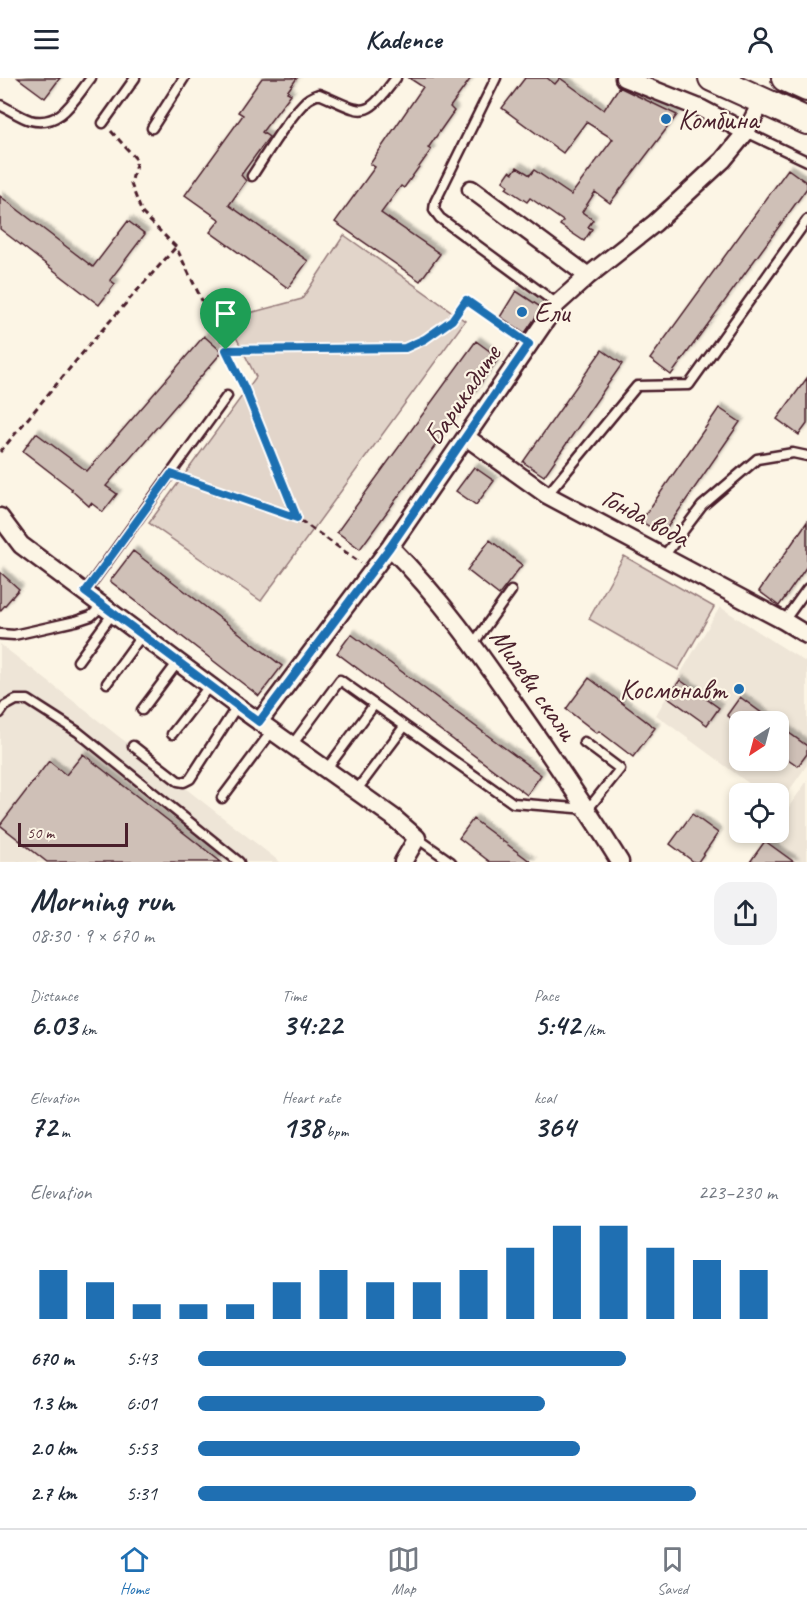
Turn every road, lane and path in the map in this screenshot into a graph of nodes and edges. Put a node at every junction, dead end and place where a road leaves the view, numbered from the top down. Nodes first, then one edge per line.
1 (91, 78) edge
2 (135, 78) edge
3 (184, 78) edge
4 (396, 78) edge
5 (496, 78) edge
6 (624, 78) edge
7 (712, 78) edge
8 (785, 78) edge
9 (807, 88) edge
10 (762, 100) junction
11 (0, 105) edge
12 (807, 121) edge
13 (103, 123) joint
14 (152, 128) dead end
15 (746, 132) junction
16 (807, 161) edge
17 (252, 176) dead end
18 (471, 189) dead end
19 (807, 219) edge
20 (176, 247) junction
21 (588, 276) junction
22 (556, 304) junction
23 (529, 344) junction
24 (226, 350) junction
25 (227, 396) dead end
26 (466, 436) junction
27 (807, 445) edge
28 (0, 452) edge
29 (804, 456) edge
30 (171, 474) junction
31 (548, 495) junction
32 (0, 517) edge
33 (297, 518) junction
34 (390, 547) junction
35 (664, 556) junction
36 (373, 571) junction
37 (807, 589) edge
38 (511, 591) dead end
39 (85, 592) junction
40 (108, 609) junction
41 (784, 621) junction
42 (0, 634) edge
43 (142, 635) junction
44 (807, 635) edge
45 (473, 644) junction
46 (78, 662) dead end
47 (178, 662) junction
48 (107, 683) dead end
49 (210, 685) junction
50 (374, 705) junction
51 (237, 706) junction
52 (142, 710) dead end
53 (0, 712) edge
54 (266, 727) junction
55 (404, 727) junction
56 (172, 734) dead end
57 (584, 742) dead end
58 (292, 745) junction
59 (133, 746) dead end
60 (326, 770) junction
61 (356, 791) junction
62 (222, 798) dead end
63 (588, 809) junction
64 (417, 838) junction
65 (239, 862) edge
66 (403, 862) edge
67 (451, 862) edge
68 (620, 862) edge

1 - 11 lane
2 - 13 lane
3 - 14 lane
4 - 17 lane
5 - 22 lane
6 - 15 street
7 - 10 main road
8 - 9 main road
10 - 12 main road
10 - 15 street, Барикадите
13 - 20 path
15 - 16 lane
15 - 21 street, Барикадите
18 - 21 street
19 - 31 lane
20 - 24 path
20 - 28 path
21 - 22 street, Барикадите
22 - 23 street, Барикадите
23 - 24 path
23 - 26 street, Барикадите
24 - 33 path
25 - 30 lane
26 - 31 street, Гонда вода
26 - 34 street, Барикадите
27 - 29 lane
29 - 35 lane
30 - 33 path
30 - 39 lane
31 - 35 street, Гонда вода
32 - 39 street
33 - 36 path
34 - 36 street, Барикадите
34 - 45 street, Милеви скали
35 - 41 street, Гонда вода
36 - 54 street, Барикадите
37 - 41 lane
38 - 45 lane
39 - 40 street
40 - 42 lane
40 - 43 street
40 - 46 lane
41 - 44 street, Гонда вода
43 - 47 street
43 - 48 lane
45 - 63 street, Милеви скали
47 - 49 street
47 - 52 lane
49 - 51 street
49 - 56 lane
50 - 55 lane
50 - 58 lane
50 - 60 lane
51 - 54 street
51 - 59 lane
53 - 65 lane
54 - 58 street
54 - 62 lane
55 - 61 lane
55 - 63 lane
57 - 63 lane
58 - 60 street
60 - 61 street
61 - 64 street
63 - 68 street, Милеви скали
64 - 66 street
64 - 67 lane

